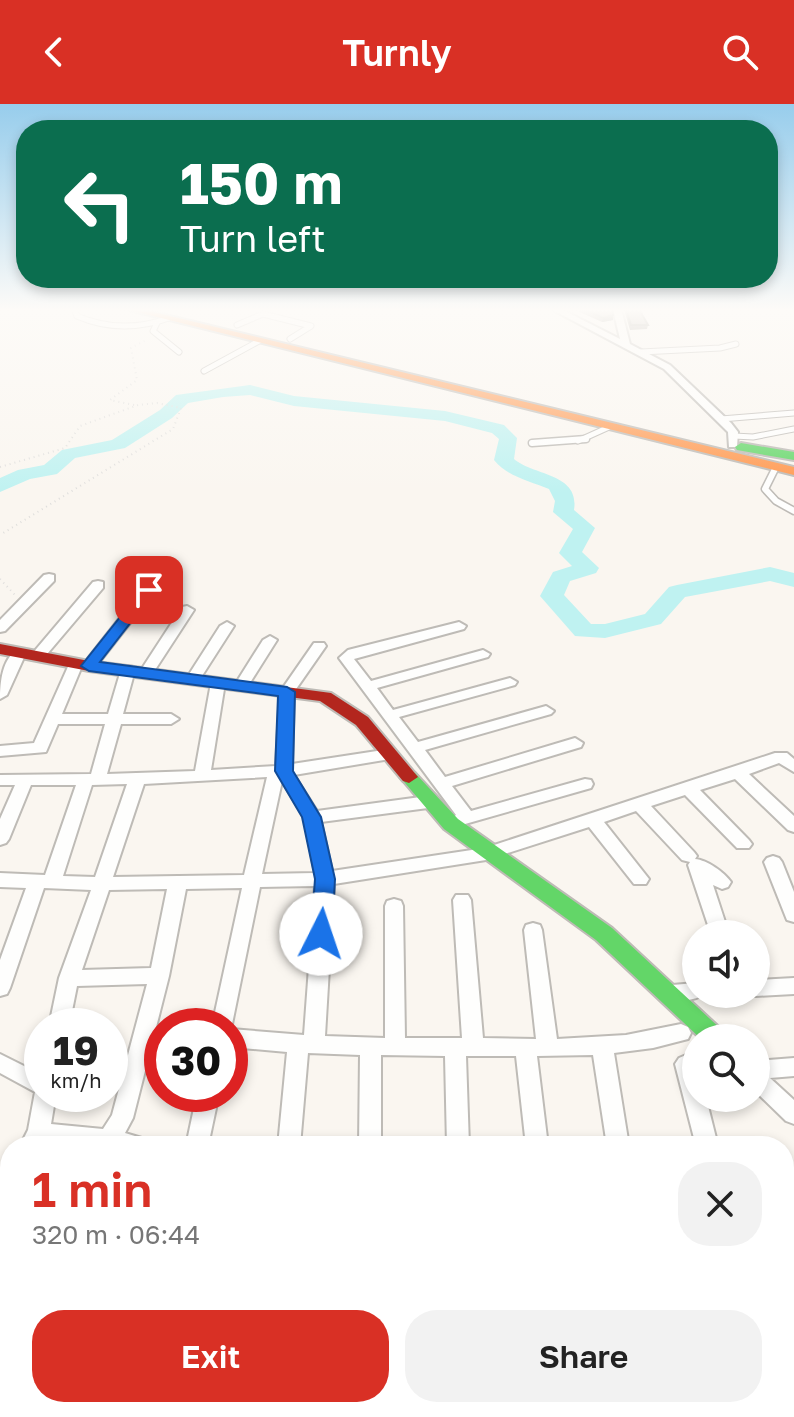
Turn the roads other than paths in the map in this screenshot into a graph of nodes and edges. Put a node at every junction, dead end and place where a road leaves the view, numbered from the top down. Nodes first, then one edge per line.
1 (378, 370) edge
2 (425, 370) edge
3 (671, 370) edge
4 (794, 413) edge
5 (721, 419) junction
6 (609, 427) junction
7 (794, 429) edge
8 (736, 442) junction
9 (532, 443) dead end
10 (790, 466) edge
11 (794, 511) edge
12 (49, 578) dead end
13 (98, 585) dead end
14 (149, 590) dead end
15 (187, 610) dead end
16 (1, 626) edge
17 (227, 626) dead end
18 (459, 626) dead end
19 (270, 640) dead end
20 (319, 646) dead end
21 (0, 649) edge
22 (483, 654) dead end
23 (28, 655) junction
24 (82, 664) junction
25 (137, 672) junction
26 (193, 679) junction
27 (510, 682) dead end
28 (218, 683) junction
29 (241, 686) junction
30 (368, 686) junction
31 (287, 692) junction
32 (0, 695) edge
33 (546, 711) dead end
34 (391, 715) junction
35 (52, 719) junction
36 (113, 719) junction
37 (171, 719) dead end
38 (575, 743) dead end
39 (415, 748) junction
40 (0, 751) edge
41 (390, 754) junction
42 (794, 767) edge
43 (280, 771) junction
44 (738, 772) junction
45 (202, 774) junction
46 (92, 778) junction
47 (137, 779) junction
48 (0, 780) edge
49 (25, 780) junction
50 (442, 783) junction
51 (585, 784) dead end
52 (688, 788) junction
53 (428, 802) junction
54 (639, 804) junction
55 (312, 817) junction
56 (458, 820) junction
57 (593, 820) junction
58 (794, 826) edge
59 (0, 839) edge
60 (743, 844) dead end
61 (486, 854) junction
62 (688, 856) dead end
63 (773, 862) dead end
64 (325, 879) junction
65 (640, 879) dead end
66 (0, 880) edge
67 (178, 881) junction
68 (252, 881) junction
69 (44, 882) junction
70 (722, 882) dead end
71 (102, 884) junction
72 (462, 900) dead end
73 (394, 906) dead end
74 (794, 915) edge
75 (715, 920) edge
76 (533, 930) dead end
77 (159, 976) junction
78 (69, 978) junction
79 (794, 986) edge
80 (770, 987) edge
81 (0, 988) edge
82 (682, 991) edge
83 (667, 992) junction
84 (63, 1008) edge
85 (226, 1008) edge
86 (700, 1024) edge
87 (681, 1033) dead end
88 (248, 1040) edge
89 (602, 1045) junction
90 (306, 1046) junction
91 (371, 1047) junction
92 (464, 1047) junction
93 (395, 1048) junction
94 (525, 1048) junction
95 (548, 1048) junction
96 (0, 1063) edge
97 (794, 1067) edge
98 (770, 1069) edge
99 (24, 1076) edge
100 (770, 1091) edge
101 (41, 1112) edge
102 (204, 1112) edge
103 (698, 1112) edge
104 (794, 1114) edge
105 (36, 1136) edge
106 (111, 1136) edge
107 (199, 1136) edge
108 (291, 1136) edge
109 (370, 1136) edge
110 (459, 1136) edge
111 (536, 1136) edge
112 (616, 1136) edge
113 (704, 1136) edge

1 - 6 main road
2 - 8 main road
3 - 5 street
4 - 5 lane
5 - 8 street
6 - 9 lane
6 - 10 main road
7 - 8 lane
8 - 10 main road
10 - 11 lane
12 - 16 street
13 - 23 street
14 - 24 street
15 - 25 street
17 - 26 street
18 - 30 street
19 - 29 street
20 - 31 street
21 - 23 main road
22 - 30 street
23 - 24 main road
23 - 32 street
24 - 25 main road
24 - 35 street
25 - 26 main road
25 - 36 street
26 - 28 main road
27 - 34 street
28 - 29 main road
28 - 45 street
29 - 31 main road
30 - 34 street
31 - 41 main road
31 - 43 street
33 - 39 street
34 - 39 street
35 - 36 street
35 - 40 street
36 - 37 street
36 - 46 street
38 - 50 street
39 - 50 street
41 - 43 street
41 - 53 main road
42 - 44 street
43 - 45 street
43 - 55 street
43 - 68 street
44 - 52 street
44 - 58 street
45 - 47 street
46 - 47 street
46 - 49 street
46 - 69 street
47 - 71 street
48 - 49 street
49 - 59 street
50 - 56 street
51 - 56 street
52 - 54 street
52 - 60 street
53 - 55 street
53 - 56 main road
54 - 57 street
54 - 62 street
55 - 64 street
56 - 61 main road
57 - 61 street
57 - 65 street
61 - 64 street
61 - 83 main road
63 - 74 street
64 - 68 street
64 - 90 street
66 - 69 street
67 - 68 street
67 - 71 street
67 - 77 street
68 - 85 street
69 - 71 street
69 - 81 street
70 - 75 street
71 - 78 street
72 - 92 street
73 - 93 street
76 - 95 street
77 - 78 street
77 - 106 street
78 - 84 street
79 - 80 street
82 - 83 street
83 - 86 main road
87 - 89 street
88 - 90 street
89 - 95 street
89 - 112 street
90 - 91 street
90 - 108 street
91 - 93 street
91 - 109 street
92 - 93 street
92 - 94 street
92 - 110 street
94 - 95 street
94 - 111 street
96 - 99 street
97 - 98 street
100 - 104 street
101 - 105 street
102 - 107 street
103 - 113 street

